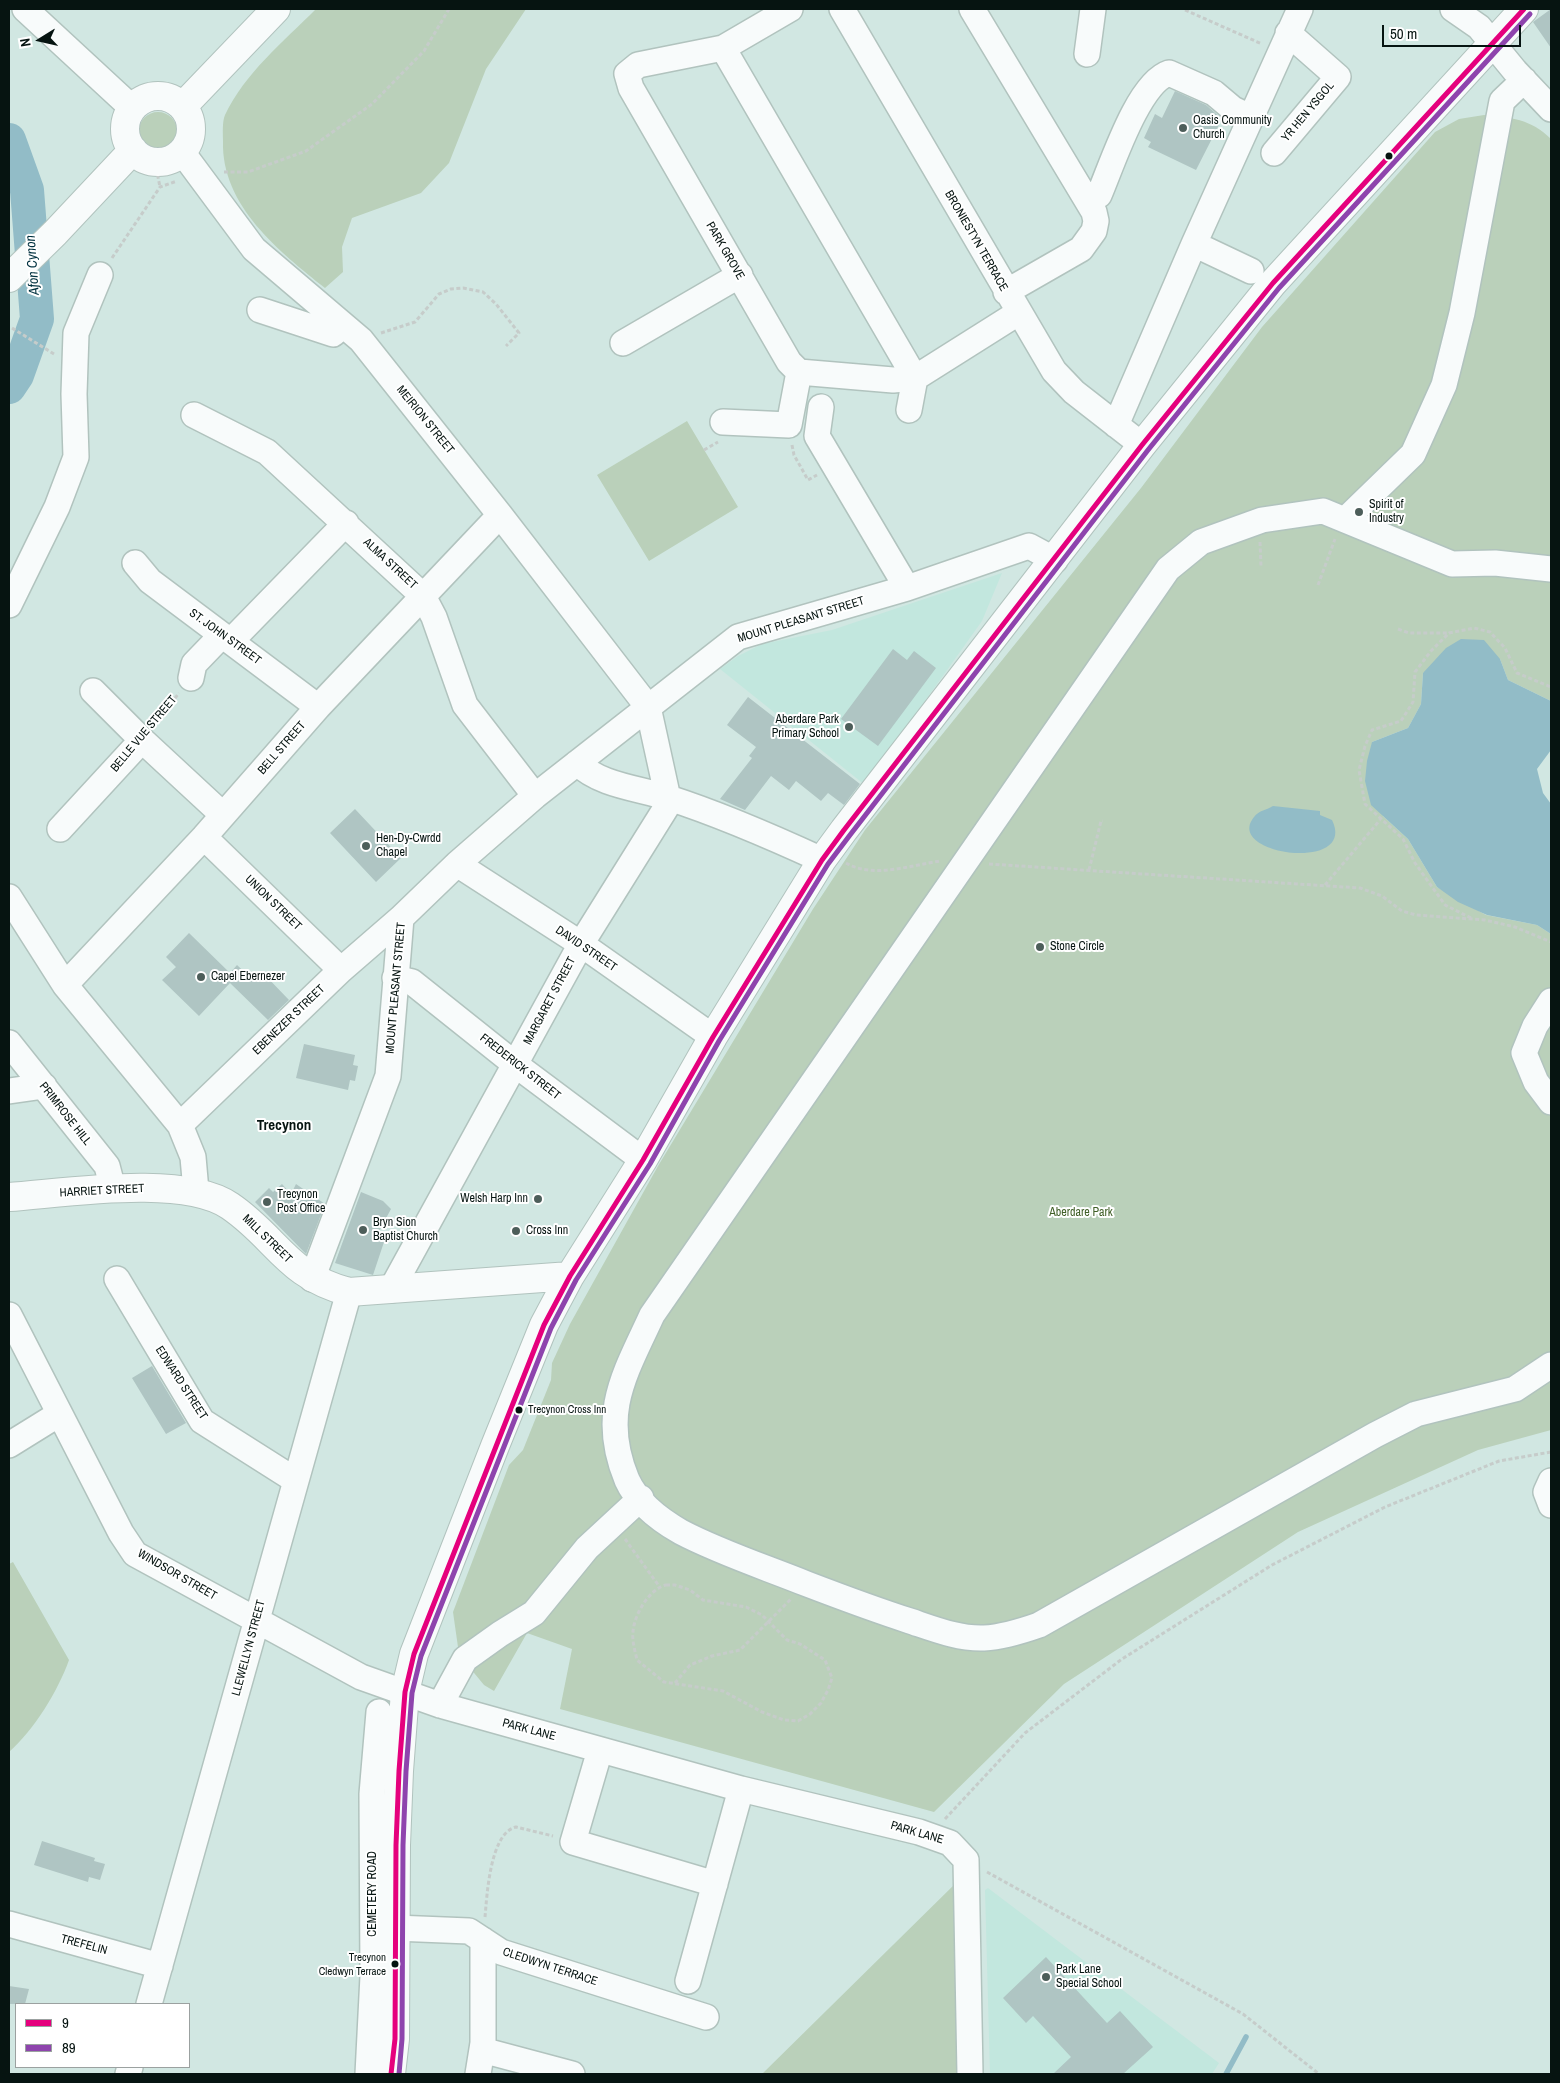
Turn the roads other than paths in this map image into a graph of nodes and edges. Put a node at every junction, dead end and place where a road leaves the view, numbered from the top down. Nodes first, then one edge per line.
1 (25, 9) edge
2 (276, 9) edge
3 (790, 9) edge
4 (842, 9) edge
5 (972, 9) edge
6 (1093, 9) edge
7 (1300, 9) edge
8 (1453, 9) edge
9 (1524, 9) edge
10 (1284, 43) junction
11 (1492, 43) junction
12 (723, 48) junction
13 (1086, 54) dead end
14 (1524, 80) junction
15 (183, 106) junction
16 (132, 108) junction
17 (1551, 109) edge
18 (1250, 117) junction
19 (1274, 152) dead end
20 (190, 162) junction
21 (149, 167) junction
22 (1098, 195) dead end
23 (1194, 244) junction
24 (1251, 271) dead end
25 (100, 275) road end
26 (740, 275) junction
27 (9, 278) edge
28 (1012, 302) junction
29 (260, 310) dead end
30 (352, 332) junction
31 (623, 343) dead end
32 (799, 372) junction
33 (915, 378) junction
34 (821, 407) dead end
35 (909, 410) dead end
36 (194, 415) dead end
37 (723, 422) dead end
38 (1116, 425) junction
39 (1142, 445) junction
40 (500, 515) junction
41 (1344, 520) junction
42 (346, 523) junction
43 (1055, 560) junction
44 (136, 563) dead end
45 (1551, 569) edge
46 (908, 588) junction
47 (422, 596) junction
48 (9, 605) edge
49 (226, 638) junction
50 (191, 678) road end
51 (93, 690) dead end
52 (318, 707) junction
53 (648, 707) junction
54 (142, 740) junction
55 (577, 763) junction
56 (535, 796) junction
57 (668, 797) junction
58 (224, 815) junction
59 (60, 830) dead end
60 (204, 837) junction
61 (826, 855) junction
62 (458, 864) junction
63 (9, 897) edge
64 (401, 918) junction
65 (581, 944) junction
66 (341, 970) junction
67 (395, 978) junction
68 (66, 985) junction
69 (1551, 1001) edge
70 (713, 1037) junction
71 (9, 1043) edge
72 (516, 1065) junction
73 (44, 1086) junction
74 (9, 1091) edge
75 (1551, 1102) edge
76 (180, 1126) junction
77 (643, 1160) junction
78 (113, 1189) junction
79 (196, 1191) junction
80 (9, 1197) edge
81 (570, 1276) junction
82 (117, 1279) dead end
83 (312, 1279) junction
84 (391, 1290) junction
85 (349, 1292) junction
86 (9, 1315) edge
87 (1551, 1366) edge
88 (59, 1414) junction
89 (9, 1445) edge
90 (295, 1480) junction
91 (1551, 1482) edge
92 (641, 1498) junction
93 (1551, 1505) edge
94 (256, 1620) junction
95 (405, 1692) junction
96 (440, 1706) junction
97 (379, 1712) dead end
98 (600, 1750) junction
99 (386, 1772) junction
100 (741, 1788) junction
101 (715, 1884) junction
102 (9, 1924) edge
103 (395, 1928) junction
104 (483, 1940) junction
105 (160, 1966) junction
106 (688, 1981) dead end
107 (149, 2003) edge
108 (706, 2018) dead end
109 (482, 2050) junction
110 (368, 2074) edge
111 (391, 2074) edge
112 (478, 2074) edge
113 (572, 2074) edge
114 (970, 2074) edge

1 - 16 street
2 - 15 main road
3 - 12 street, PARK GROVE
4 - 28 street, BRONIESTYN TERRACE
5 - 28 street
6 - 13 street
7 - 10 street
8 - 11 street
9 - 11 main road, CEMETERY ROAD
10 - 18 street
10 - 19 street, YR HEN YSGOL
11 - 14 street
11 - 39 main road, CEMETERY ROAD
12 - 26 street, PARK GROVE
12 - 33 street
14 - 17 street
14 - 41 street
15 - 16 main road
15 - 20 main road
16 - 21 main road
18 - 22 street
18 - 23 street
20 - 21 main road
20 - 30 street, MEIRION STREET
21 - 27 main road
23 - 24 street
23 - 38 street
25 - 48 street
26 - 31 street
26 - 32 street, PARK GROVE
28 - 33 street
28 - 38 street, BRONIESTYN TERRACE
29 - 30 street
30 - 40 street, MEIRION STREET
32 - 33 street
32 - 37 street
33 - 35 street
34 - 46 street
36 - 42 street, ALMA STREET
38 - 39 street, BRONIESTYN TERRACE
39 - 43 main road, CEMETERY ROAD
40 - 47 street, BELL STREET
40 - 53 street, MEIRION STREET
41 - 45 street
41 - 92 street
42 - 47 street, ALMA STREET
42 - 49 street
43 - 46 street, MOUNT PLEASANT STREET
43 - 61 main road, CEMETERY ROAD
44 - 49 street, ST. JOHN STREET
46 - 53 street, MOUNT PLEASANT STREET
47 - 52 street, BELL STREET
47 - 56 street, ALMA STREET
49 - 50 street
49 - 52 street, ST. JOHN STREET
51 - 54 street
52 - 58 street, BELL STREET
53 - 55 street, MOUNT PLEASANT STREET
53 - 57 street
54 - 58 street
54 - 59 street, BELLE VUE STREET
55 - 56 street, MOUNT PLEASANT STREET
55 - 57 street
56 - 62 street, MOUNT PLEASANT STREET
57 - 61 street
57 - 65 street, MARGARET STREET
58 - 60 street, BELL STREET
60 - 66 street, UNION STREET
60 - 68 street, BELL STREET
61 - 70 main road, CEMETERY ROAD
62 - 64 street, MOUNT PLEASANT STREET
62 - 65 street, DAVID STREET
63 - 68 street
64 - 66 street, EBENEZER STREET
64 - 67 street, MOUNT PLEASANT STREET
65 - 70 street, DAVID STREET
65 - 72 street, MARGARET STREET
66 - 76 street, EBENEZER STREET
67 - 72 street, FREDERICK STREET
67 - 83 street, MOUNT PLEASANT STREET
68 - 76 street
69 - 75 street
70 - 77 main road, CEMETERY ROAD
71 - 73 street, PRIMROSE HILL
72 - 77 street, FREDERICK STREET
72 - 84 street, MARGARET STREET
73 - 74 street
73 - 78 street, PRIMROSE HILL
76 - 79 street
77 - 81 main road, CEMETERY ROAD
78 - 79 main road, HARRIET STREET
78 - 80 main road, HARRIET STREET
79 - 83 main road, MILL STREET
81 - 84 main road, MILL STREET
81 - 95 main road, CEMETERY ROAD
82 - 90 street, EDWARD STREET
83 - 85 main road, MILL STREET
84 - 85 main road, MILL STREET
85 - 90 street, LLEWELLYN STREET
86 - 88 street, WINDSOR STREET
87 - 92 street
88 - 89 street
88 - 94 street, WINDSOR STREET
90 - 94 street, LLEWELLYN STREET
91 - 93 street
92 - 96 street
94 - 95 street, WINDSOR STREET
94 - 105 street, LLEWELLYN STREET
95 - 96 street, PARK LANE
95 - 99 main road, CEMETERY ROAD
96 - 98 street, PARK LANE
97 - 99 street, CEMETERY ROAD
98 - 100 street, PARK LANE
98 - 101 street
99 - 103 main road, CEMETERY ROAD
99 - 110 street, CEMETERY ROAD
100 - 101 street
100 - 114 street, PARK LANE
101 - 106 street
102 - 105 street, TREFELIN
103 - 104 street, CLEDWYN TERRACE
103 - 111 main road, CEMETERY ROAD
104 - 108 street, CLEDWYN TERRACE
104 - 109 street
105 - 107 street, LLEWELLYN STREET
109 - 112 street
109 - 113 street

